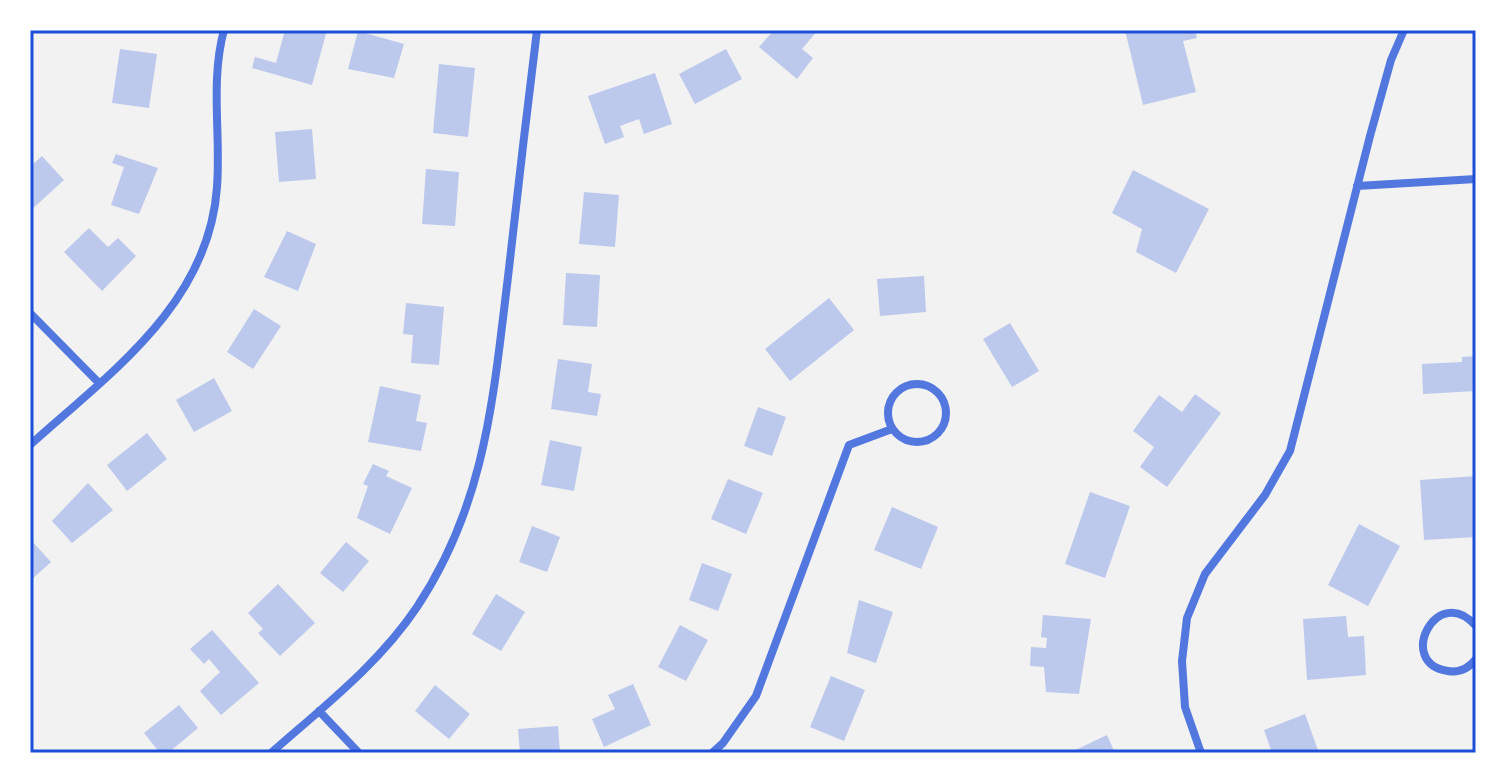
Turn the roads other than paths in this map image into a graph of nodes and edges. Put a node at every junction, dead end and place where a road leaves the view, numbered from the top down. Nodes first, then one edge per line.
1 (224, 30) edge
2 (537, 30) edge
3 (1404, 30) edge
4 (1476, 179) edge
5 (1357, 186) junction
6 (30, 313) edge
7 (99, 383) junction
8 (892, 429) junction
9 (30, 445) edge
10 (1476, 626) edge
11 (1476, 659) edge
12 (319, 711) junction
13 (271, 753) edge
14 (359, 753) edge
15 (712, 753) edge
16 (1201, 753) edge

1 - 7 street
2 - 12 street
3 - 5 street
4 - 5 street
5 - 16 street
6 - 7 street
7 - 9 street
8 - 8 street
8 - 15 street
10 - 11 street
12 - 13 street
12 - 14 street

